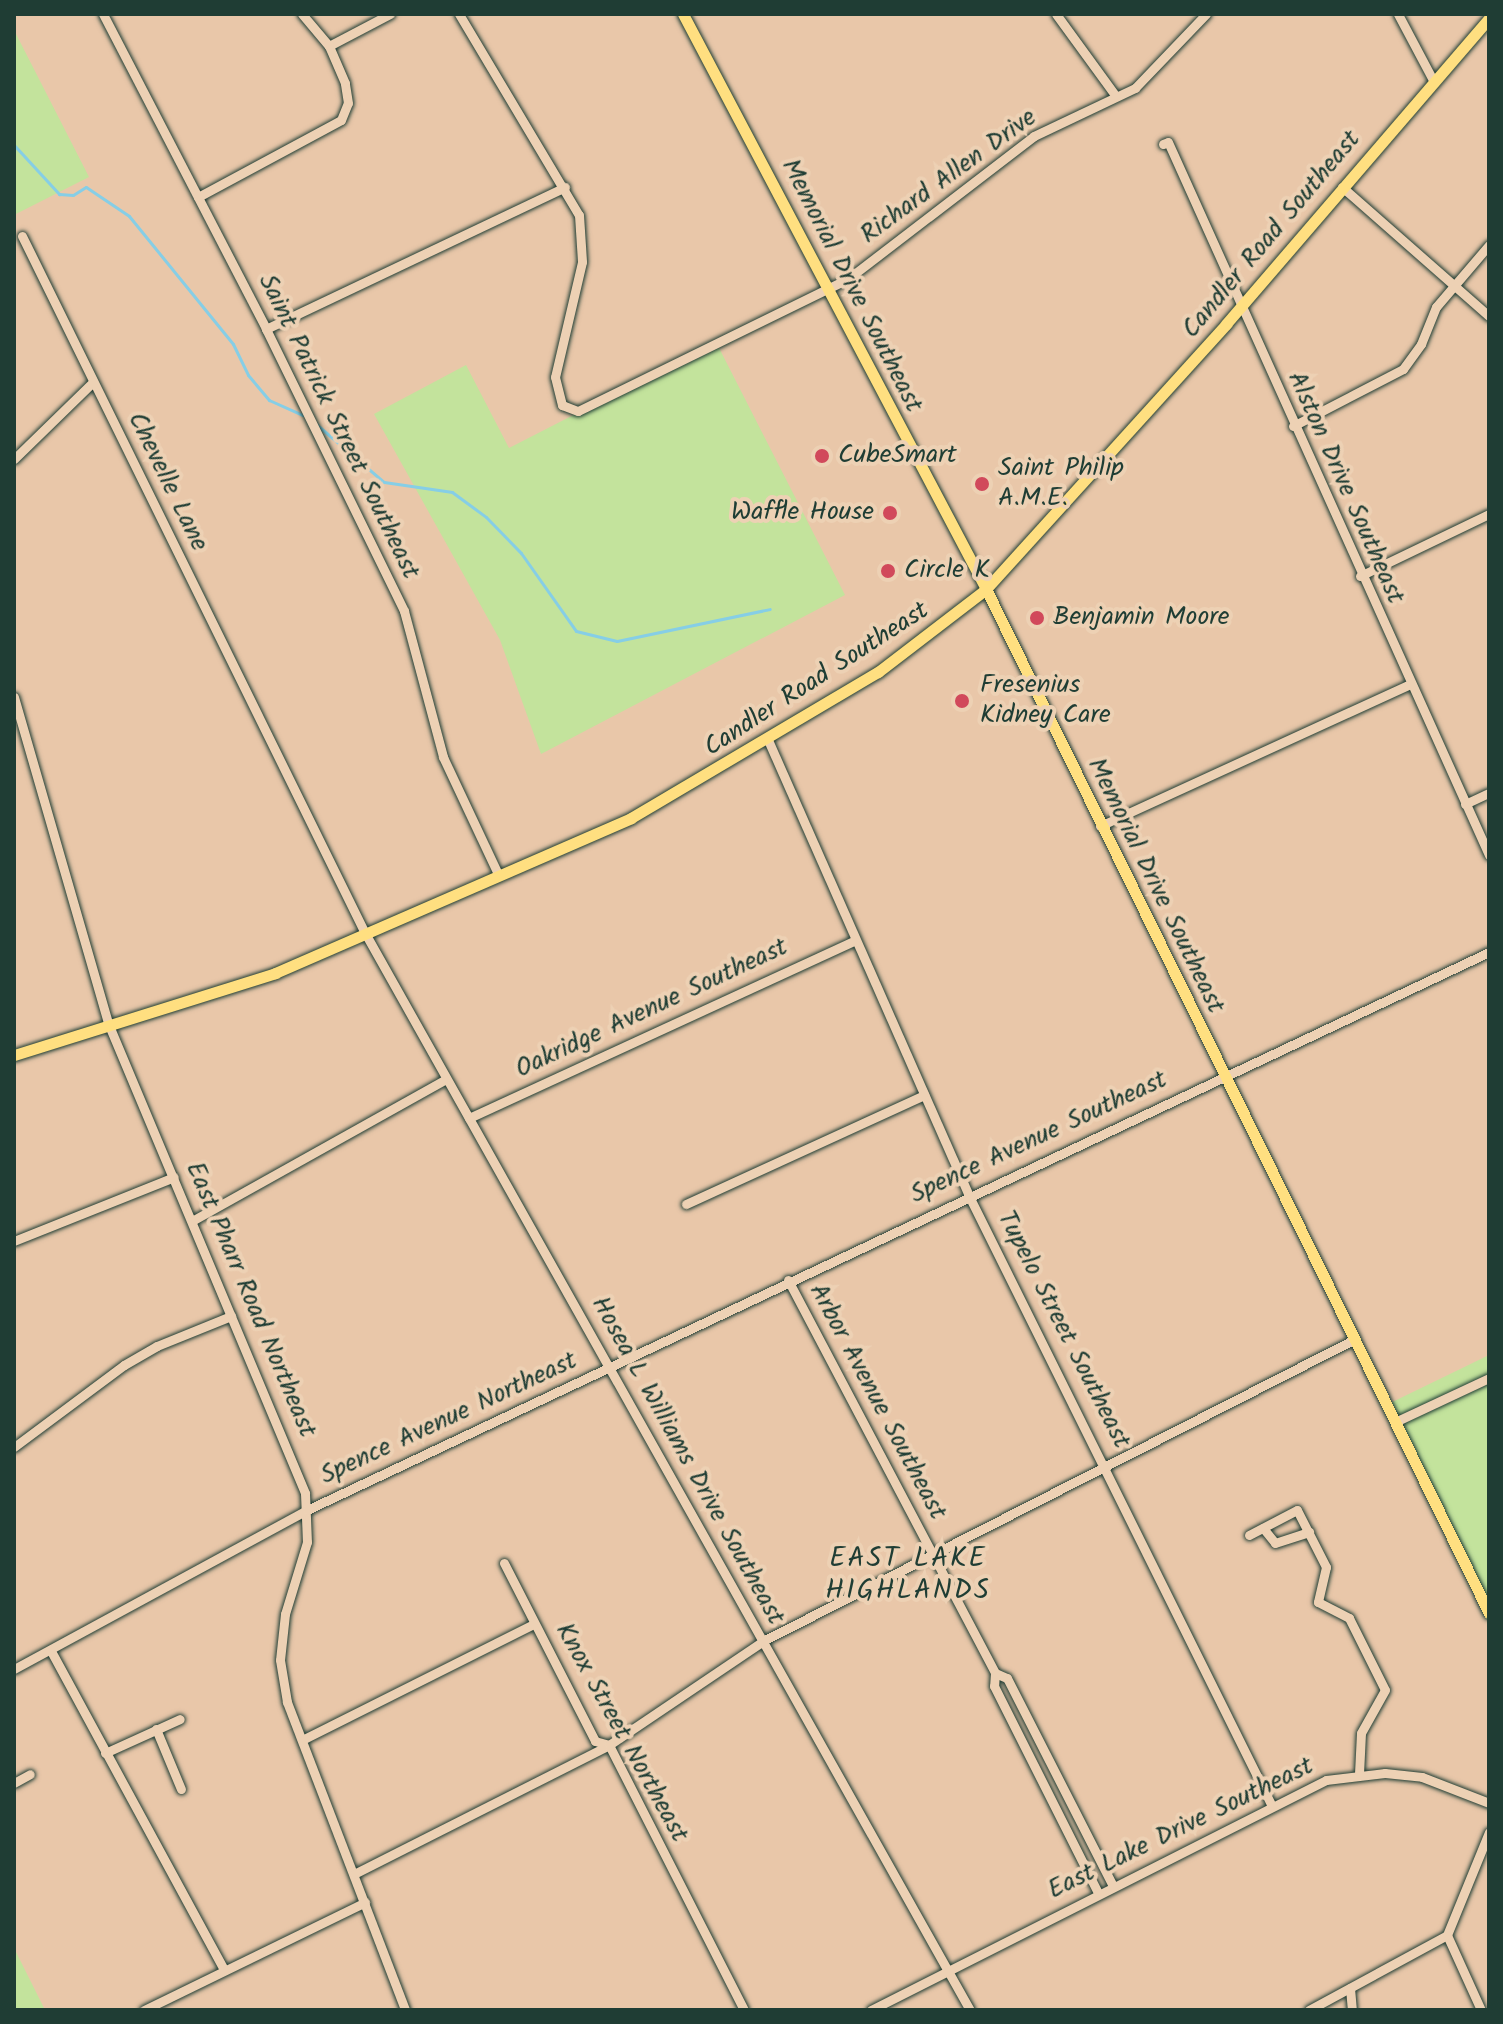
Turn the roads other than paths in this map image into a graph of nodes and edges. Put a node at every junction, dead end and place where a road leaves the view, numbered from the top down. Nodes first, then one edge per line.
1 (103, 14) edge
2 (302, 14) edge
3 (390, 14) edge
4 (459, 14) edge
5 (683, 14) edge
6 (1056, 14) edge
7 (1206, 14) edge
8 (1398, 14) edge
9 (1489, 18) edge
10 (329, 46) junction
11 (1433, 80) junction
12 (1115, 95) junction
13 (1163, 144) dead end
14 (565, 187) junction
15 (1342, 187) junction
16 (198, 197) junction
17 (22, 236) dead end
18 (1489, 245) edge
19 (828, 285) junction
20 (1454, 286) junction
21 (1240, 308) junction
22 (1489, 316) edge
23 (266, 329) junction
24 (93, 382) junction
25 (1293, 426) junction
26 (14, 459) edge
27 (1489, 514) edge
28 (1360, 576) junction
29 (986, 589) junction
30 (1410, 684) junction
31 (14, 697) edge
32 (768, 740) junction
33 (1489, 793) edge
34 (1465, 804) junction
35 (1100, 826) junction
36 (1489, 855) edge
37 (498, 874) junction
38 (365, 933) junction
39 (854, 941) junction
40 (1489, 952) edge
41 (108, 1023) junction
42 (14, 1055) edge
43 (1224, 1078) junction
44 (446, 1079) junction
45 (924, 1095) junction
46 (469, 1118) junction
47 (174, 1177) junction
48 (968, 1194) junction
49 (686, 1204) dead end
50 (192, 1221) junction
51 (14, 1241) edge
52 (788, 1280) junction
53 (231, 1316) junction
54 (1353, 1340) junction
55 (609, 1368) junction
56 (1489, 1378) edge
57 (1395, 1422) junction
58 (14, 1447) edge
59 (1107, 1467) junction
60 (307, 1510) junction
61 (1263, 1528) junction
62 (1309, 1532) junction
63 (1249, 1535) dead end
64 (933, 1556) junction
65 (504, 1563) dead end
66 (1489, 1613) edge
67 (534, 1624) junction
68 (763, 1641) junction
69 (51, 1651) junction
70 (14, 1669) edge
71 (995, 1673) junction
72 (180, 1719) dead end
73 (156, 1729) junction
74 (302, 1740) junction
75 (609, 1745) junction
76 (105, 1753) junction
77 (30, 1774) dead end
78 (1359, 1774) junction
79 (15, 1781) edge
80 (181, 1789) dead end
81 (1489, 1803) edge
82 (1271, 1804) junction
83 (1489, 1832) edge
84 (354, 1874) junction
85 (1113, 1886) junction
86 (1098, 1893) junction
87 (365, 1902) junction
88 (1447, 1935) junction
89 (224, 1970) junction
90 (948, 1970) junction
91 (1350, 1988) junction
92 (144, 2010) edge
93 (405, 2010) edge
94 (744, 2010) edge
95 (871, 2010) edge
96 (970, 2010) edge
97 (1309, 2010) edge
98 (1352, 2010) edge
99 (1481, 2010) edge

1 - 16 street, Saint Patrick Street Southeast
2 - 10 street
3 - 10 street
4 - 14 street
5 - 19 main road, Memorial Drive Southeast
6 - 12 street
7 - 12 street, Richard Allen Drive
8 - 11 street
9 - 11 main road, Candler Road Southeast
10 - 16 street
11 - 15 main road, Candler Road Southeast
12 - 19 street, Richard Allen Drive
13 - 21 street, Alston Drive Southeast
14 - 19 street, Richard Allen Drive
14 - 23 street
15 - 20 street
15 - 21 main road, Candler Road Southeast
16 - 23 street, Saint Patrick Street Southeast
17 - 24 street, Chevelle Lane
18 - 20 street
19 - 29 main road, Memorial Drive Southeast
20 - 22 street
20 - 25 street
21 - 25 street, Alston Drive Southeast
21 - 29 main road, Candler Road Southeast
23 - 37 street, Saint Patrick Street Southeast
24 - 26 street
24 - 38 street, Chevelle Lane
25 - 28 street, Alston Drive Southeast
27 - 28 street
28 - 30 street, Alston Drive Southeast
29 - 32 main road, Candler Road Southeast
29 - 35 main road, Memorial Drive Southeast
30 - 34 street, Alston Drive Southeast
30 - 35 street
31 - 41 street, East Pharr Road Northeast
32 - 37 main road, Candler Road Southeast
32 - 39 street, Tupelo Street Southeast
33 - 34 street
34 - 36 street, Alston Drive Southeast
35 - 43 main road, Memorial Drive Southeast
37 - 38 main road, Candler Road Southeast
38 - 41 main road, Candler Road Southeast
38 - 44 street, Hosea L Williams Drive Southeast
39 - 45 street, Tupelo Street Southeast
39 - 46 street, Oakridge Avenue Southeast
40 - 43 street, Spence Avenue Southeast
41 - 42 main road, Candler Road Southeast
41 - 47 street, East Pharr Road Northeast
43 - 48 street, Spence Avenue Southeast
43 - 54 main road, Memorial Drive Southeast
44 - 46 street, Hosea L Williams Drive Southeast
44 - 50 street
45 - 48 street, Tupelo Street Southeast
45 - 49 street
46 - 55 street, Hosea L Williams Drive Southeast
47 - 50 street, East Pharr Road Northeast
47 - 51 street
48 - 52 street, Spence Avenue Southeast
48 - 59 street, Tupelo Street Southeast
50 - 53 street, East Pharr Road Northeast
52 - 55 street, Spence Avenue Southeast
52 - 64 street, Arbor Avenue Southeast
53 - 58 street
53 - 60 street, East Pharr Road Northeast
54 - 57 main road, Memorial Drive Southeast
54 - 59 street
55 - 60 street, Spence Avenue Northeast
55 - 68 street, Hosea L Williams Drive Southeast
56 - 57 street
57 - 66 main road, Memorial Drive Southeast
59 - 64 street
59 - 82 street, Tupelo Street Southeast
60 - 69 street, Spence Avenue Northeast
60 - 74 street, East Pharr Road Northeast
61 - 62 street
61 - 62 street
61 - 63 street
62 - 78 street
64 - 68 street
64 - 71 street, Arbor Avenue Southeast
65 - 67 street, Knox Street Northeast
67 - 74 street
67 - 75 street, Knox Street Northeast
68 - 75 street
68 - 90 street, Hosea L Williams Drive Southeast
69 - 70 street, Spence Avenue Northeast
69 - 76 street
71 - 85 street, Arbor Avenue Southeast
71 - 86 street, Arbor Avenue Southeast
72 - 73 street
73 - 76 street
73 - 80 street
74 - 84 street, East Pharr Road Northeast
75 - 84 street
75 - 94 street, Knox Street Northeast
76 - 89 street
77 - 79 street
78 - 81 street, East Lake Drive Southeast
78 - 82 street, East Lake Drive Southeast
82 - 85 street, East Lake Drive Southeast
83 - 88 street
84 - 87 street, East Pharr Road Northeast
85 - 86 street, East Lake Drive Southeast
86 - 90 street, East Lake Drive Southeast
87 - 89 street
87 - 93 street, East Pharr Road Northeast
88 - 91 street
88 - 99 street
89 - 92 street
90 - 95 street, East Lake Drive Southeast
90 - 96 street, Hosea L Williams Drive Southeast
91 - 97 street
91 - 98 street

